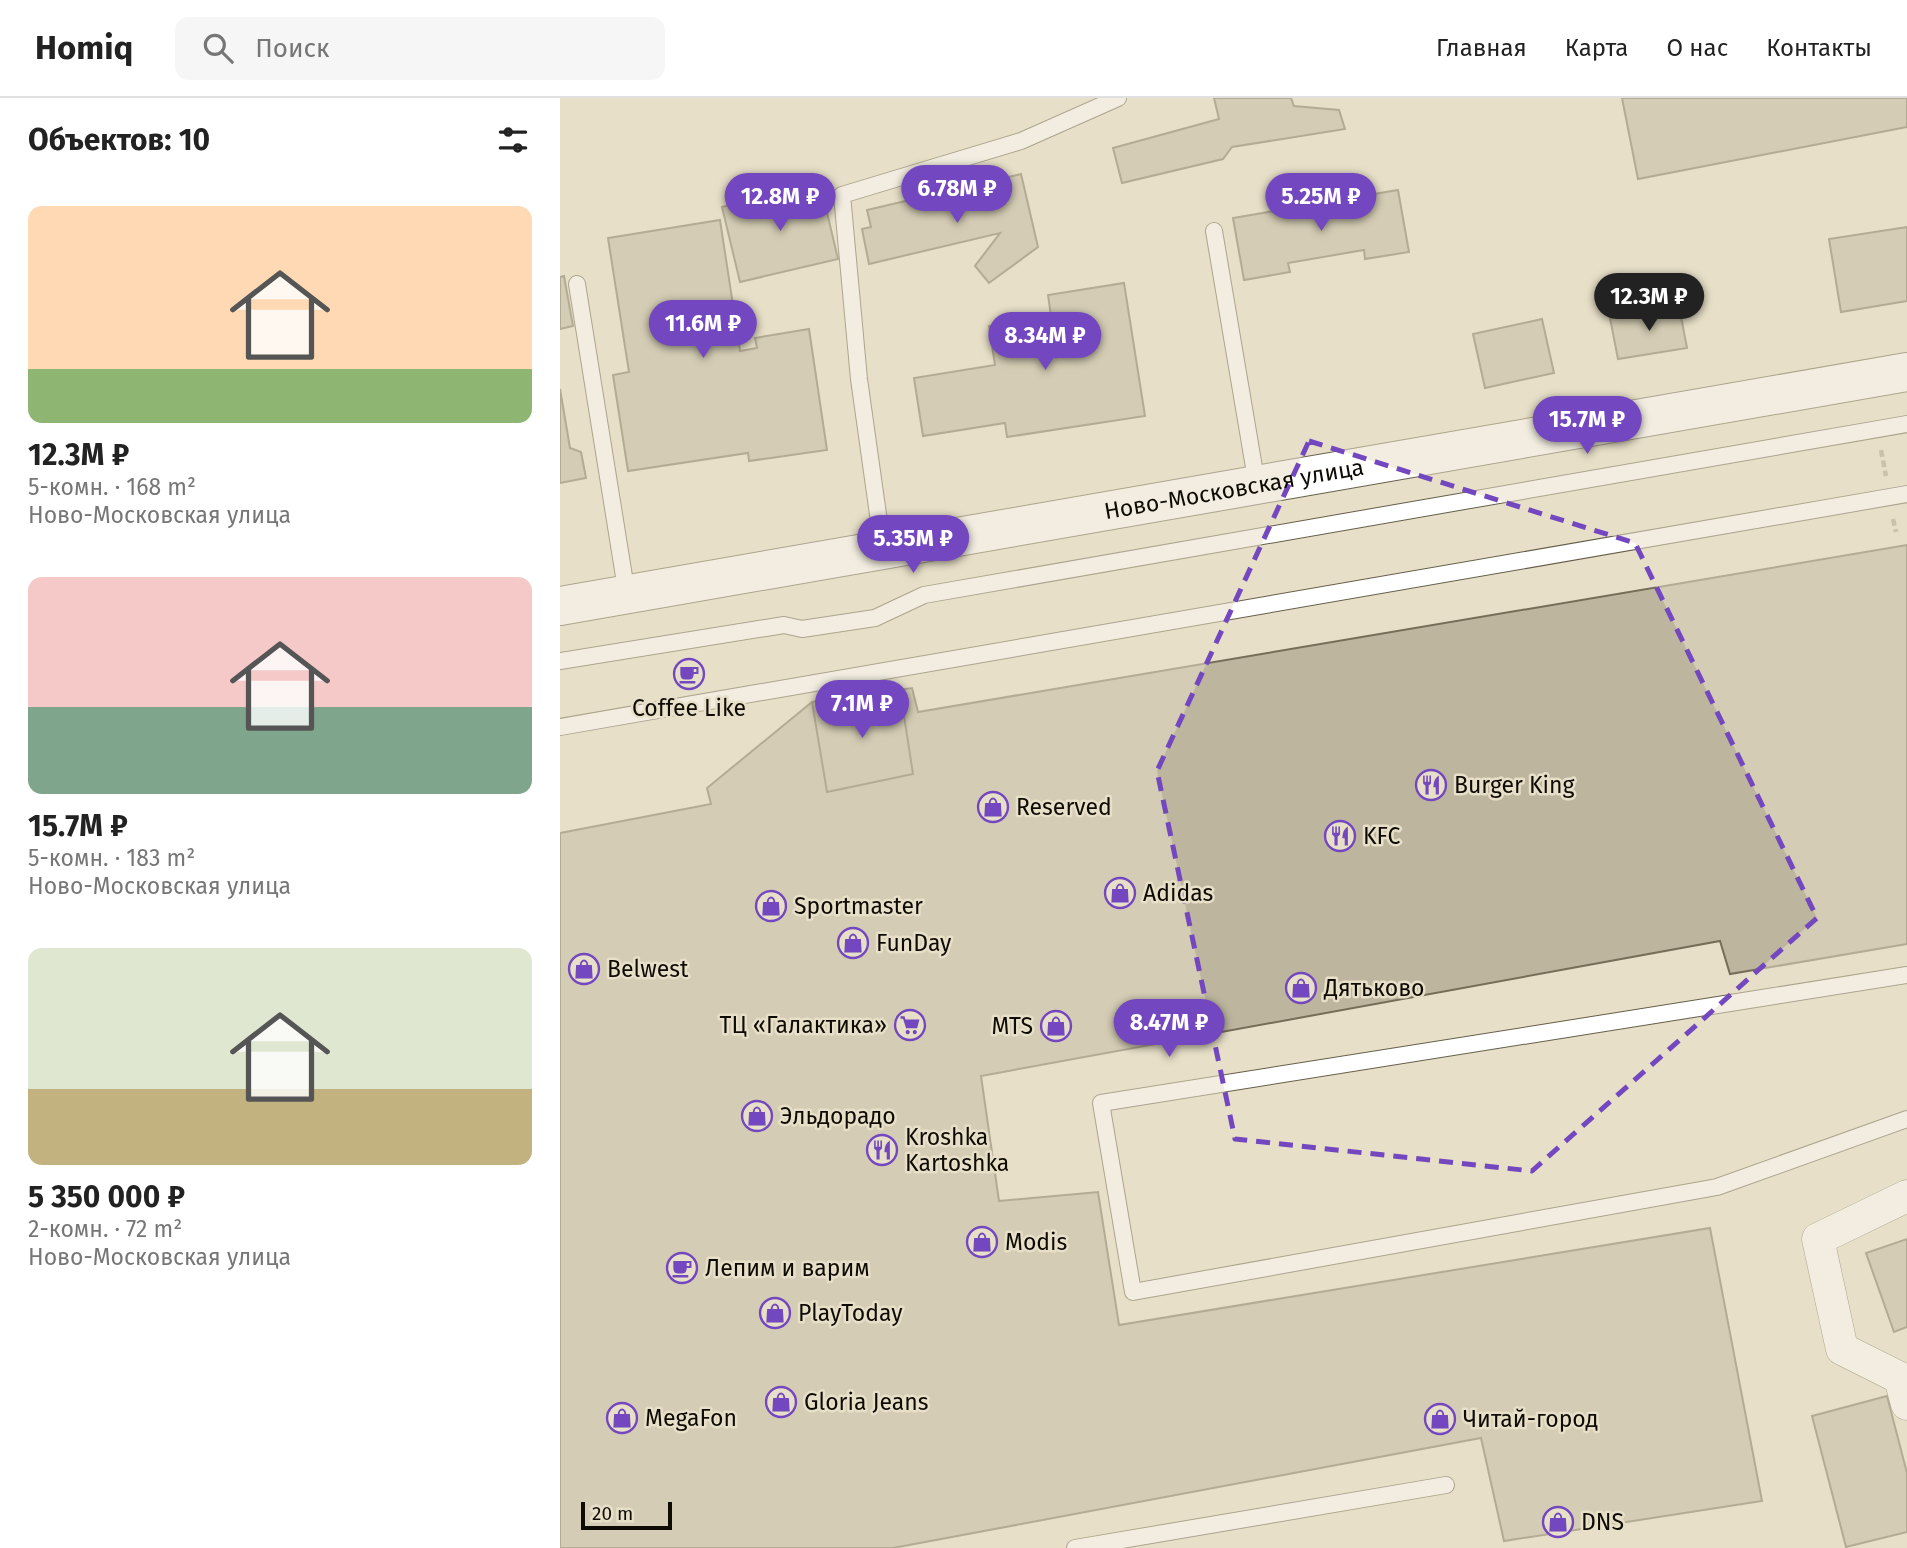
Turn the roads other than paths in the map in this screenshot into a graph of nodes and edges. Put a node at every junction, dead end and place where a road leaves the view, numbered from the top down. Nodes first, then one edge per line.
1 (1118, 98) edge
2 (1214, 231) dead end
3 (577, 284) dead end
4 (1907, 372) edge
5 (1907, 424) edge
6 (1257, 485) junction
7 (1907, 494) edge
8 (883, 550) junction
9 (627, 595) junction
10 (560, 606) edge
11 (560, 661) edge
12 (560, 727) edge
13 (1907, 975) edge
14 (1907, 1119) edge
15 (1907, 1196) edge
16 (1907, 1404) edge
17 (1446, 1485) dead end
18 (1075, 1548) edge

1 - 8 lane
2 - 6 lane
3 - 9 lane
4 - 6 street, Ново-Московская улица
5 - 11 lane
6 - 8 street, Ново-Московская улица
7 - 12 lane
8 - 9 street, Ново-Московская улица
9 - 10 street, Ново-Московская улица
13 - 14 lane
15 - 16 street
17 - 18 lane

